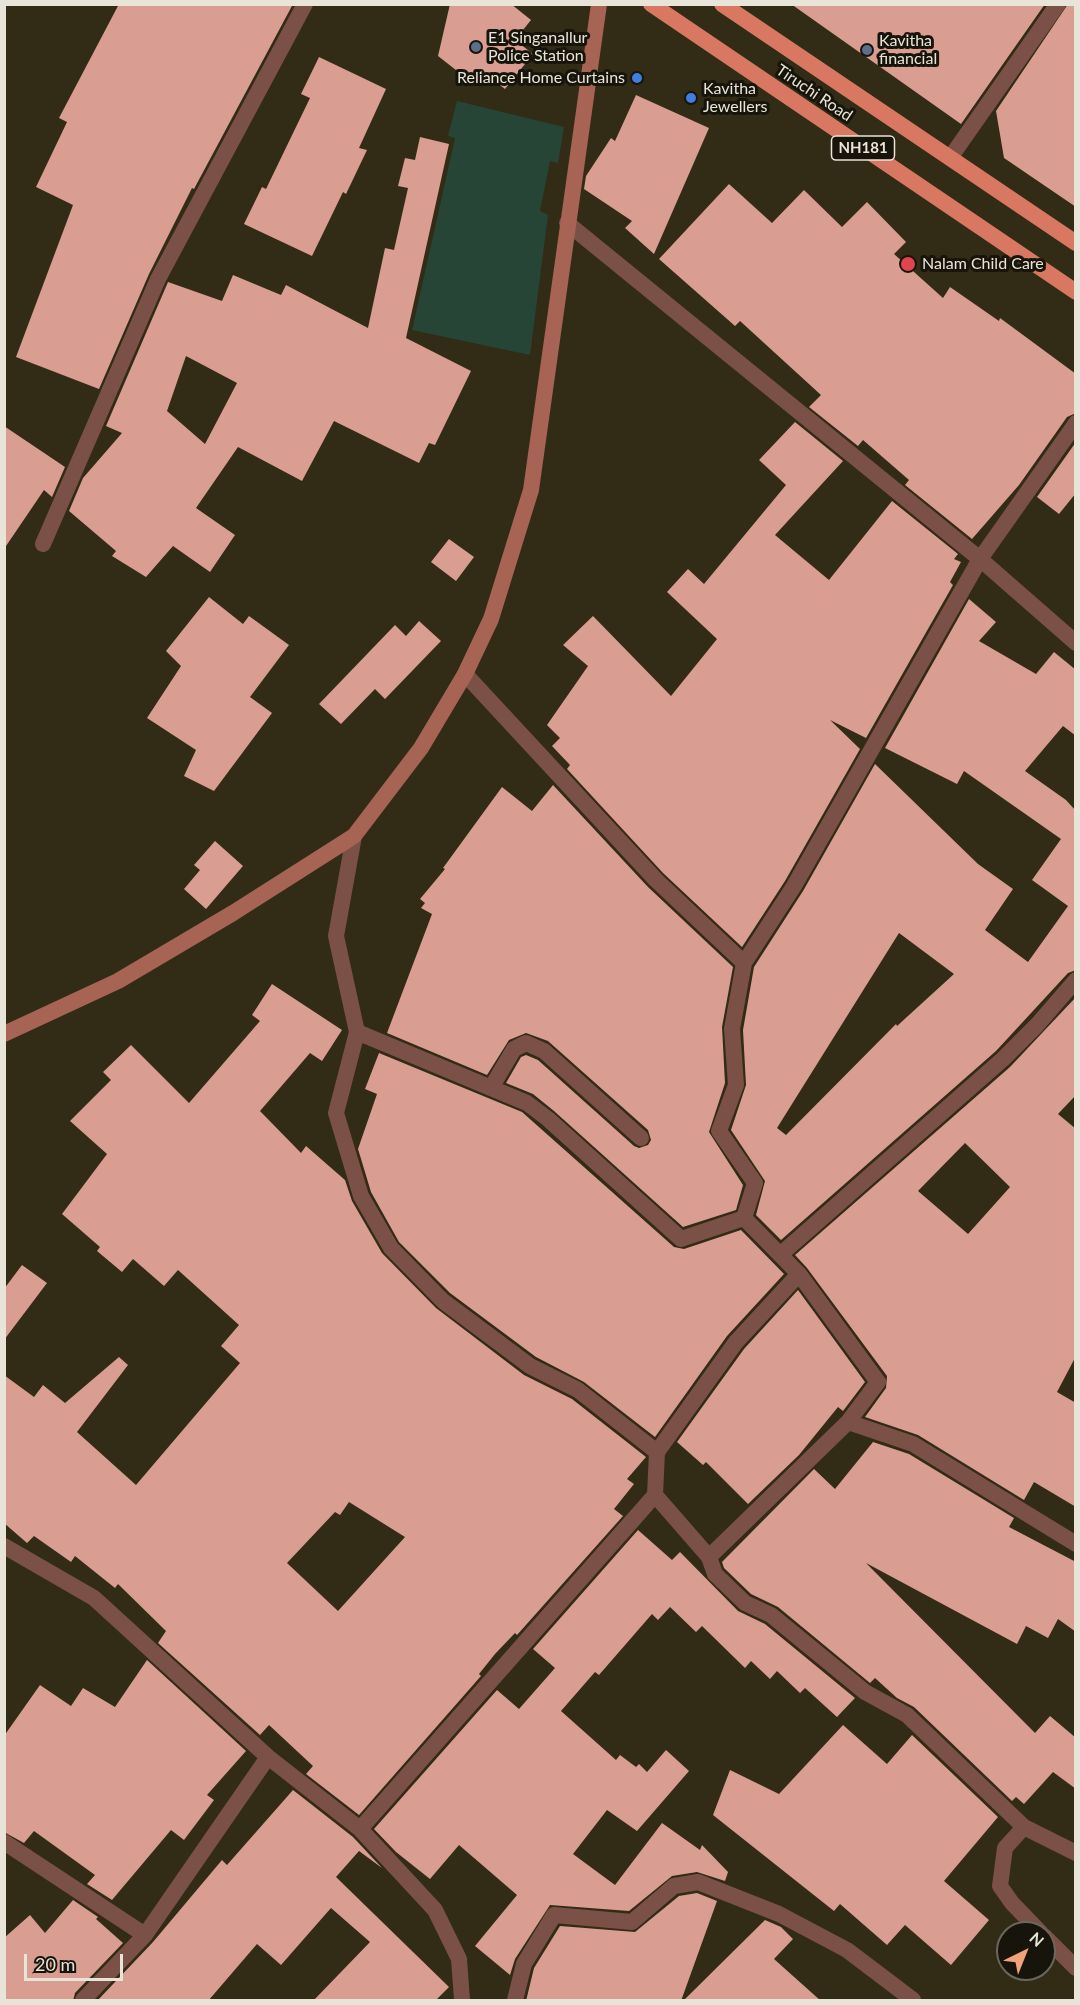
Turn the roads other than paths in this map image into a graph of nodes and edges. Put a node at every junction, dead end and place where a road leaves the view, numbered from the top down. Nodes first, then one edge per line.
1 (305, 4) edge
2 (599, 4) edge
3 (651, 4) edge
4 (722, 4) edge
5 (1058, 4) edge
6 (950, 158) junction
7 (567, 223) junction
8 (1076, 243) edge
9 (1076, 292) edge
10 (1076, 423) edge
11 (43, 544) dead end
12 (980, 559) junction
13 (1076, 643) edge
14 (465, 674) junction
15 (354, 836) junction
16 (744, 963) junction
17 (1076, 980) edge
18 (357, 1032) junction
19 (4, 1034) edge
20 (491, 1088) junction
21 (640, 1138) dead end
22 (744, 1218) junction
23 (781, 1254) junction
24 (799, 1274) junction
25 (848, 1422) junction
26 (657, 1452) junction
27 (655, 1495) junction
28 (1076, 1544) edge
29 (4, 1546) edge
30 (710, 1557) junction
31 (268, 1757) junction
32 (1024, 1827) junction
33 (360, 1829) junction
34 (4, 1842) edge
35 (1076, 1853) edge
36 (1030, 1921) edge
37 (145, 1935) junction
38 (1056, 1947) edge
39 (1076, 1968) edge
40 (82, 2001) edge
41 (462, 2001) edge
42 (515, 2001) edge
43 (913, 2001) edge

1 - 11 street
2 - 7 main road
3 - 9 highway, Tiruchi Road / NH181
4 - 6 highway, Tiruchi Road / NH181
5 - 6 street
6 - 8 highway, Tiruchi Road / NH181
7 - 12 street
7 - 14 main road
10 - 12 street
12 - 13 street
12 - 16 street
14 - 15 main road
14 - 16 street
15 - 18 street
15 - 19 main road
16 - 22 street
17 - 23 street
18 - 20 street
18 - 26 street
20 - 21 street
20 - 22 street
22 - 23 street
23 - 24 street
24 - 25 street
24 - 26 street
25 - 28 street
25 - 30 street
26 - 27 street
27 - 30 street
27 - 33 street
29 - 31 street
30 - 32 street
31 - 33 street
31 - 37 street
32 - 35 street
32 - 36 street
33 - 41 street
34 - 37 street
37 - 40 street
38 - 39 street
42 - 43 street

